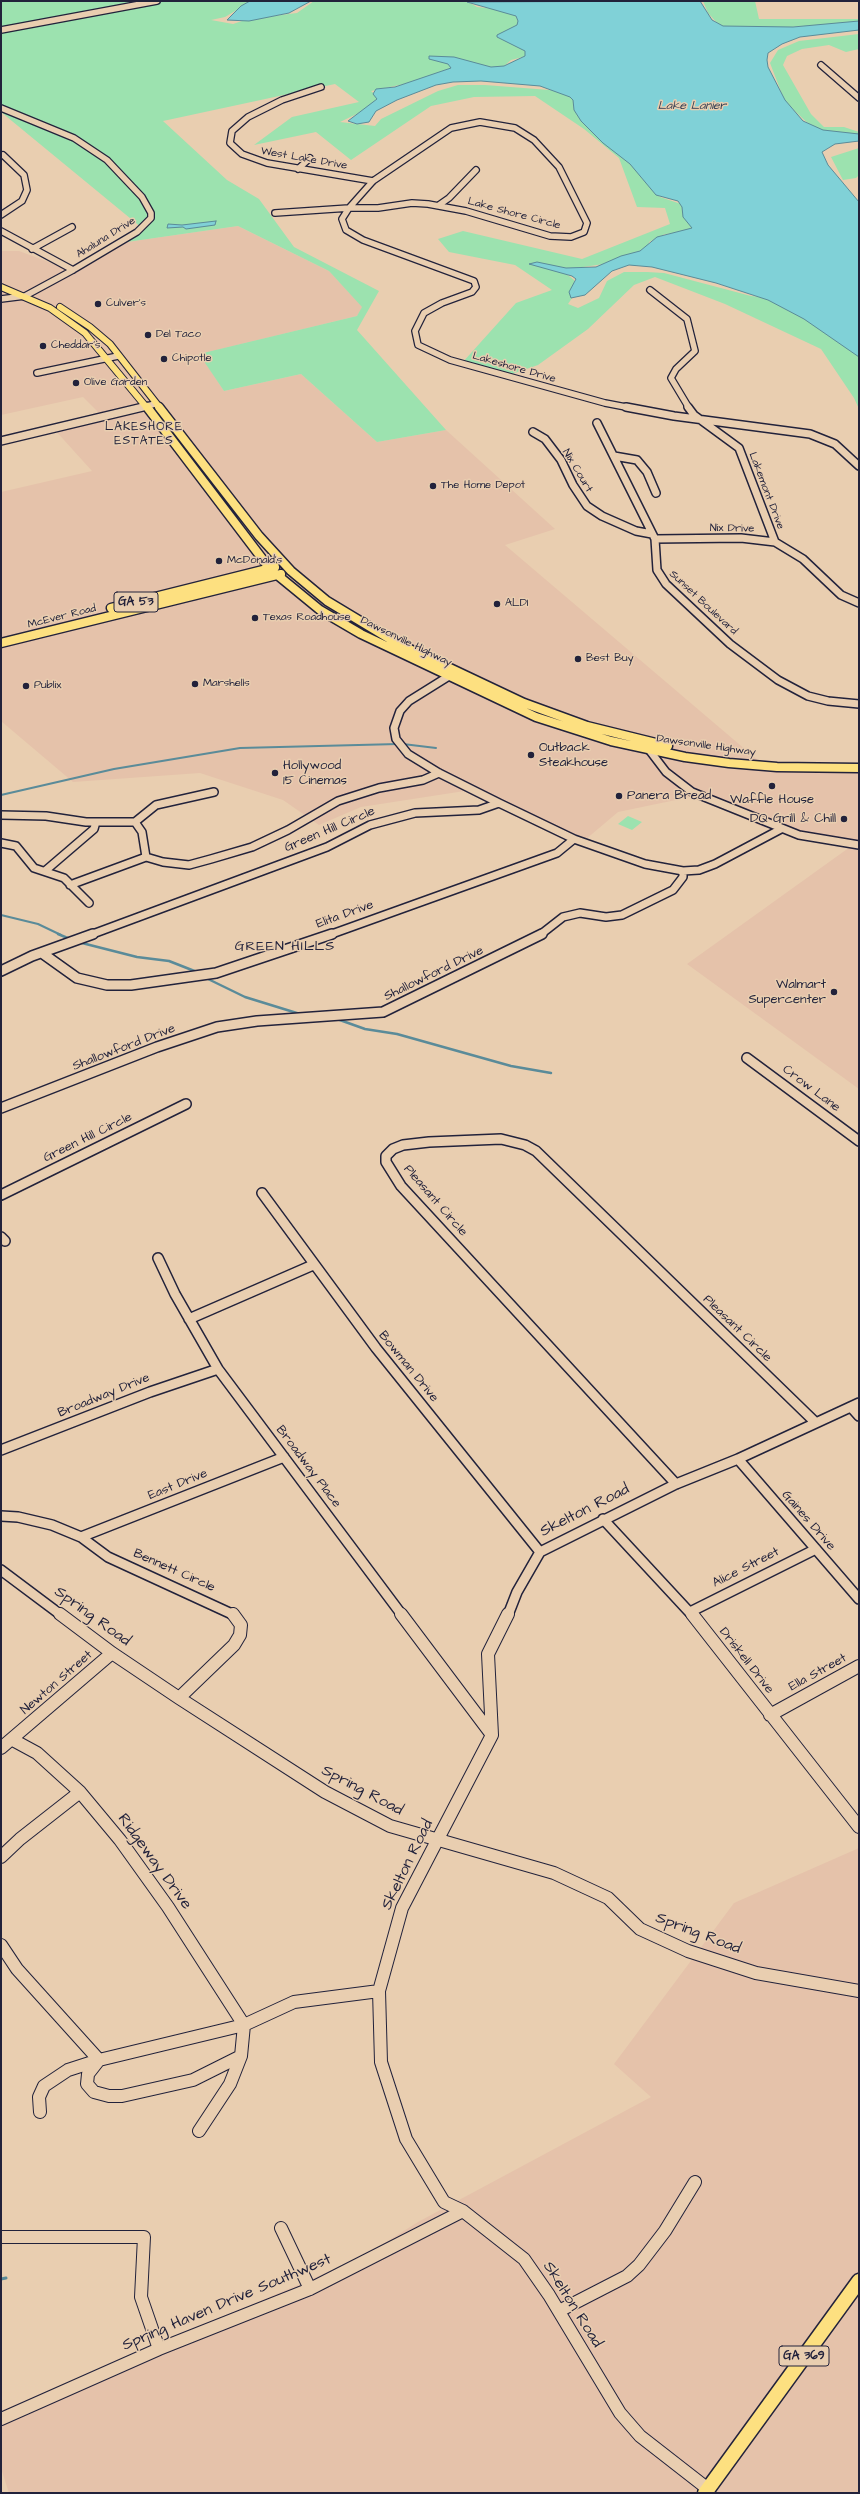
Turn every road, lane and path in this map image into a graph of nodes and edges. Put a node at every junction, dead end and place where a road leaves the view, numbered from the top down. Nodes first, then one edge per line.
1 (156, 1) edge
2 (1, 30) edge
3 (820, 65) dead end
4 (321, 87) dead end
5 (859, 98) edge
6 (1, 108) edge
7 (3, 154) dead end
8 (310, 158) dead end
9 (298, 169) junction
10 (476, 170) dead end
11 (373, 181) junction
12 (438, 205) junction
13 (348, 208) junction
14 (275, 213) dead end
15 (1, 215) edge
16 (72, 227) dead end
17 (1, 231) edge
18 (32, 248) junction
19 (73, 270) junction
20 (1, 280) edge
21 (1, 287) edge
22 (650, 290) dead end
23 (32, 292) junction
24 (24, 296) junction
25 (1, 299) edge
26 (118, 356) junction
27 (107, 358) junction
28 (84, 363) junction
29 (117, 369) junction
30 (38, 373) dead end
31 (155, 404) junction
32 (145, 405) junction
33 (698, 419) junction
34 (598, 424) dead end
35 (533, 432) dead end
36 (1, 441) edge
37 (196, 455) junction
38 (614, 456) junction
39 (185, 457) junction
40 (859, 466) edge
41 (656, 493) dead end
42 (653, 537) junction
43 (775, 542) junction
44 (288, 568) junction
45 (273, 572) junction
46 (859, 603) edge
47 (116, 607) junction
48 (41, 633) junction
49 (1, 636) edge
50 (1, 643) edge
51 (449, 676) junction
52 (859, 704) edge
53 (651, 747) junction
54 (859, 761) edge
55 (859, 768) edge
56 (439, 773) junction
57 (214, 792) dead end
58 (499, 803) junction
59 (1, 815) edge
60 (96, 822) junction
61 (135, 822) junction
62 (780, 829) junction
63 (574, 839) junction
64 (1, 843) edge
65 (859, 845) edge
66 (146, 857) junction
67 (45, 871) junction
68 (683, 871) junction
69 (70, 885) junction
70 (89, 903) dead end
71 (42, 953) junction
72 (1, 971) edge
73 (747, 1058) dead end
74 (186, 1104) dead end
75 (1, 1108) edge
76 (859, 1141) edge
77 (262, 1193) dead end
78 (1, 1195) edge
79 (158, 1258) dead end
80 (313, 1265) junction
81 (189, 1319) junction
82 (218, 1369) junction
83 (855, 1405) edge
84 (859, 1416) edge
85 (815, 1422) junction
86 (1, 1450) edge
87 (284, 1457) junction
88 (738, 1459) junction
89 (676, 1484) junction
90 (1, 1516) edge
91 (603, 1519) junction
92 (81, 1537) junction
93 (816, 1549) junction
94 (540, 1552) junction
95 (1, 1570) edge
96 (859, 1599) edge
97 (690, 1612) junction
98 (112, 1653) junction
99 (859, 1666) edge
100 (180, 1698) junction
101 (770, 1716) junction
102 (492, 1735) junction
103 (13, 1740) junction
104 (1, 1748) edge
105 (80, 1792) junction
106 (859, 1827) edge
107 (438, 1840) junction
108 (1, 1857) edge
109 (1, 1945) edge
110 (379, 1991) junction
111 (859, 1991) edge
112 (244, 2025) junction
113 (241, 2056) junction
114 (99, 2060) junction
115 (40, 2112) dead end
116 (199, 2131) dead end
117 (695, 2182) dead end
118 (463, 2211) junction
119 (281, 2228) dead end
120 (1, 2237) edge
121 (859, 2281) edge
122 (310, 2289) junction
123 (559, 2311) junction
124 (159, 2349) junction
125 (1, 2419) edge
126 (706, 2491) edge

1 - 2 street
3 - 5 street
4 - 9 street, West Lake Drive
6 - 19 street, Ahaluna Drive
7 - 15 street
8 - 9 street
9 - 11 street, West Lake Drive
10 - 12 street
11 - 12 street, Lake Shore Circle
11 - 13 street, Lake Shore Circle
12 - 13 street, Lake Shore Circle
13 - 14 street
13 - 33 street, Lakeshore Drive
16 - 18 street
17 - 18 street
18 - 19 street
19 - 23 street, Ahaluna Drive
20 - 23 main road, Dawsonville Highway
21 - 24 main road, Dawsonville Highway
22 - 33 street, Lakemont Drive
23 - 24 street, Ahaluna Drive
23 - 26 main road, Dawsonville Highway
24 - 25 street
24 - 27 main road, Dawsonville Highway
26 - 27 street
26 - 31 main road, Dawsonville Highway
27 - 28 street
27 - 29 main road, Dawsonville Highway
28 - 29 street
28 - 30 street
29 - 32 main road, Dawsonville Highway
31 - 32 street
31 - 37 main road, Dawsonville Highway
32 - 36 street
32 - 39 main road, Dawsonville Highway
33 - 40 street, Lakeshore Drive
33 - 43 street, Lakemont Drive
34 - 38 street, Sunset Boulevard
35 - 42 street, Nix Court
37 - 39 main road
37 - 44 main road, Dawsonville Highway
38 - 41 street
38 - 42 street, Sunset Boulevard
39 - 45 main road, Dawsonville Highway
42 - 43 street, Nix Drive
42 - 52 street, Sunset Boulevard
43 - 46 street, Nix Drive
44 - 45 main road, McEver Road / GA 53
44 - 53 main road, Dawsonville Highway
45 - 47 main road, McEver Road / GA 53
45 - 48 main road, McEver Road / GA 53
45 - 51 main road, Dawsonville Highway
47 - 48 main road
47 - 49 main road, McEver Road / GA 53
48 - 50 main road, McEver Road / GA 53
51 - 53 main road, Dawsonville Highway
51 - 56 street
53 - 54 main road, Dawsonville Highway
53 - 55 main road, Dawsonville Highway
53 - 62 street
56 - 58 street
56 - 66 street
57 - 61 street
58 - 63 street
58 - 71 street, Green Hill Circle
59 - 60 street
60 - 61 street
60 - 67 street
61 - 66 street
62 - 65 street
62 - 68 street
63 - 68 street
63 - 71 street, Elita Drive
64 - 67 street
66 - 69 street
67 - 69 street
68 - 75 street, Shallowford Drive
69 - 70 street
71 - 72 street, Green Hill Circle
73 - 76 street, Crow Lane
74 - 78 street, Green Hill Circle
77 - 80 street, Bowman Drive
79 - 81 street
80 - 81 street
80 - 94 street, Bowman Drive
81 - 82 street, Broadway Place
82 - 86 street, Broadway Drive
82 - 87 street, Broadway Place
83 - 84 street
83 - 85 street, Skelton Road
85 - 88 street, Skelton Road
85 - 89 street, Pleasant Circle
87 - 92 street, East Drive
87 - 102 street, Broadway Place
88 - 89 street, Skelton Road
88 - 93 street, Gaines Drive
89 - 91 street, Skelton Road
90 - 92 street, Bennett Circle
91 - 94 street, Skelton Road
91 - 97 street, Driskell Drive
92 - 100 street, Bennett Circle
93 - 96 street, Gaines Drive
93 - 97 street, Alice Street
94 - 102 street, Skelton Road
95 - 98 street, Spring Road
97 - 101 street, Driskell Drive
98 - 100 street, Spring Road
98 - 103 street, Newton Street
99 - 101 street, Ella Street
100 - 107 street, Spring Road
101 - 106 street, Driskell Drive
102 - 107 street, Skelton Road
103 - 104 street, Newton Street
103 - 105 street, Ridgeway Drive
105 - 108 street
105 - 112 street, Ridgeway Drive
107 - 110 street, Skelton Road
107 - 111 street, Spring Road
109 - 114 street
110 - 112 street
110 - 118 street, Skelton Road
112 - 113 street
112 - 114 street
113 - 114 street
113 - 116 street
114 - 115 street
117 - 123 street
118 - 122 street, Spring Haven Drive Southwest
118 - 123 street, Skelton Road
119 - 122 street
120 - 124 street
121 - 126 main road, GA 369
122 - 124 street, Spring Haven Drive Southwest
123 - 126 street, Skelton Road
124 - 125 street, Spring Haven Drive Southwest

